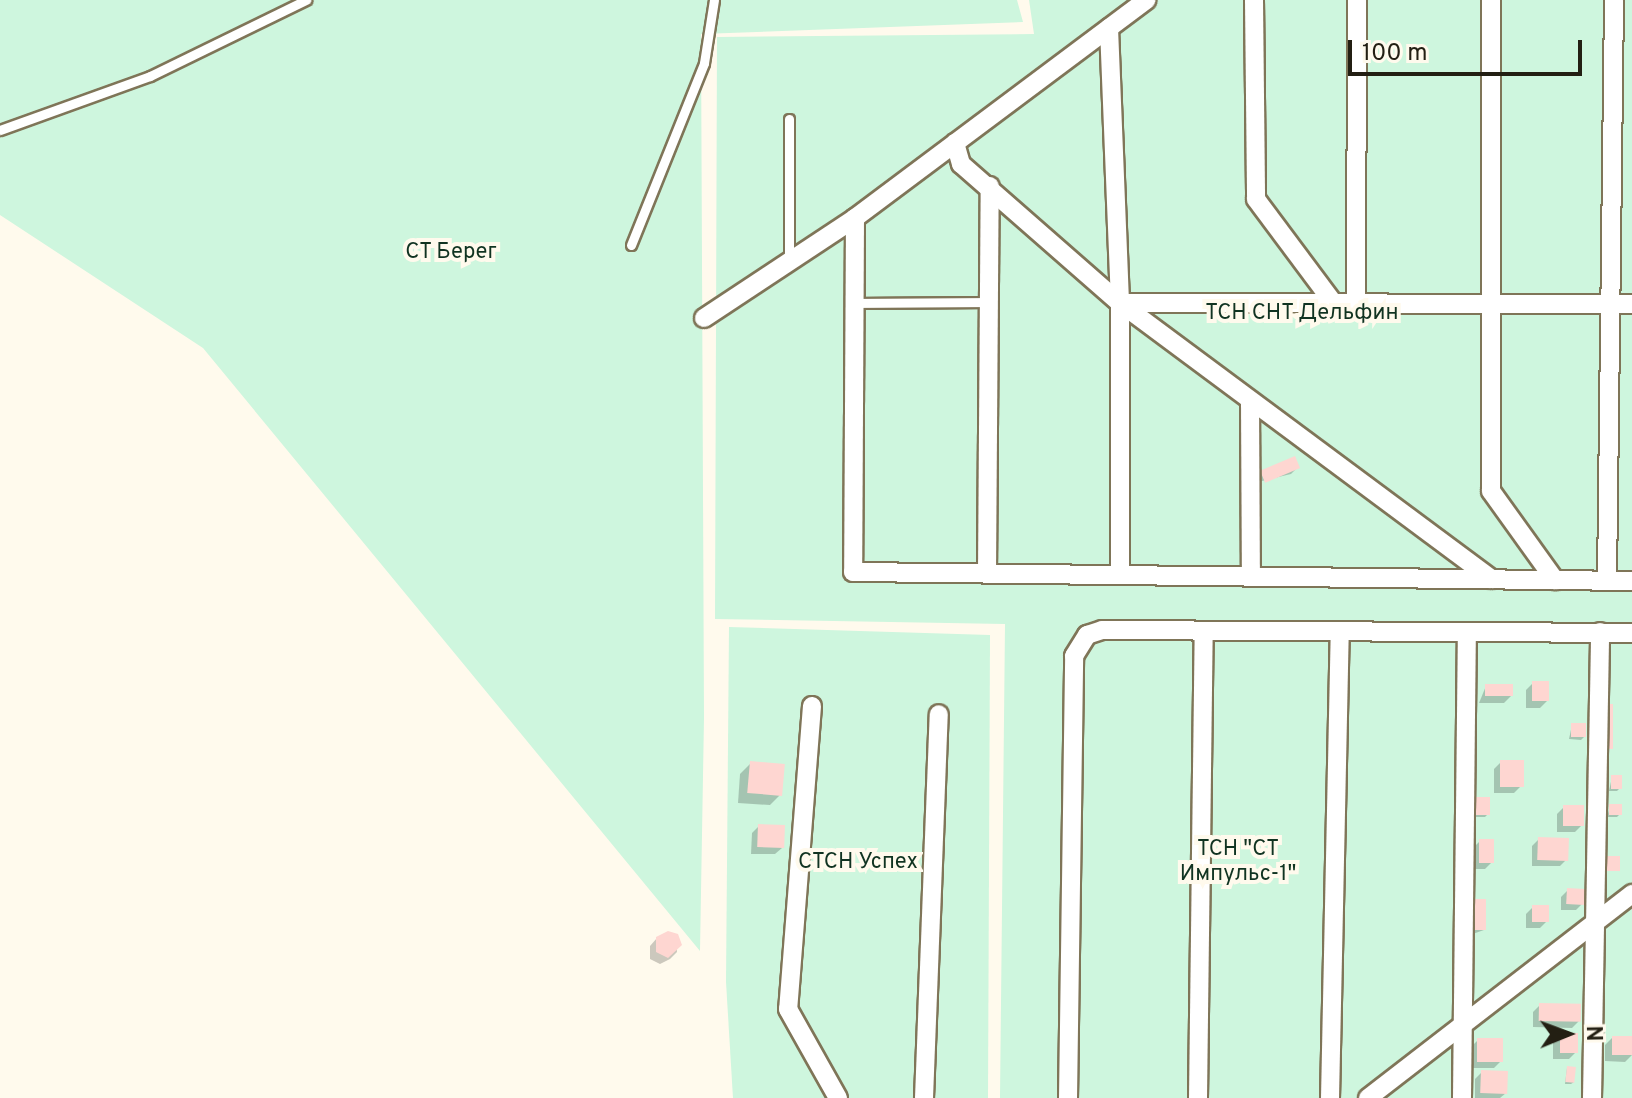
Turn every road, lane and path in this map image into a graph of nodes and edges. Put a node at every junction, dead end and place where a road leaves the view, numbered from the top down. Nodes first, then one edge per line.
1 (306, 0) edge
2 (714, 0) edge
3 (1146, 0) edge
4 (1254, 0) edge
5 (1357, 0) edge
6 (1491, 0) edge
7 (1614, 0) edge
8 (1109, 28) junction
9 (789, 119) dead end
10 (0, 130) edge
11 (955, 143) junction
12 (990, 186) junction
13 (855, 218) junction
14 (631, 245) dead end
15 (789, 263) junction
16 (1332, 301) junction
17 (1356, 301) junction
18 (989, 302) junction
19 (1492, 302) junction
20 (854, 303) junction
21 (1120, 303) junction
22 (1623, 304) edge
23 (704, 318) dead end
24 (1250, 401) junction
25 (987, 574) junction
26 (1120, 574) junction
27 (1251, 576) junction
28 (1492, 579) junction
29 (1555, 580) junction
30 (1607, 581) junction
31 (1632, 581) edge
32 (1204, 631) junction
33 (1340, 631) junction
34 (1467, 632) junction
35 (1600, 632) junction
36 (1632, 633) edge
37 (812, 706) dead end
38 (939, 714) dead end
39 (1632, 894) edge
40 (1594, 922) junction
41 (1463, 1026) junction
42 (838, 1098) edge
43 (924, 1098) edge
44 (1068, 1098) edge
45 (1198, 1098) edge
46 (1330, 1098) edge
47 (1368, 1098) edge
48 (1462, 1098) edge
49 (1592, 1098) edge

1 - 10 lane
2 - 14 lane
3 - 8 street
4 - 16 street
5 - 17 street
6 - 19 street
7 - 22 street
8 - 11 street
8 - 21 street
9 - 15 lane
11 - 12 street
11 - 13 street
12 - 18 street
12 - 21 street
13 - 15 street
13 - 20 street
15 - 23 street
16 - 17 street
16 - 21 street
17 - 19 street
18 - 20 lane
18 - 25 street
19 - 22 street
19 - 29 street
20 - 25 street
21 - 24 street
21 - 26 street
22 - 30 street
24 - 27 street
24 - 28 street
25 - 26 street
26 - 27 street
27 - 28 street
28 - 29 street
29 - 30 street
30 - 31 street
32 - 33 street
32 - 44 street
32 - 45 street
33 - 34 street
33 - 46 street
34 - 35 street
34 - 41 street
35 - 36 street
35 - 40 street
37 - 42 street
38 - 43 street
39 - 40 street
40 - 41 street
40 - 49 street
41 - 47 street
41 - 48 street

